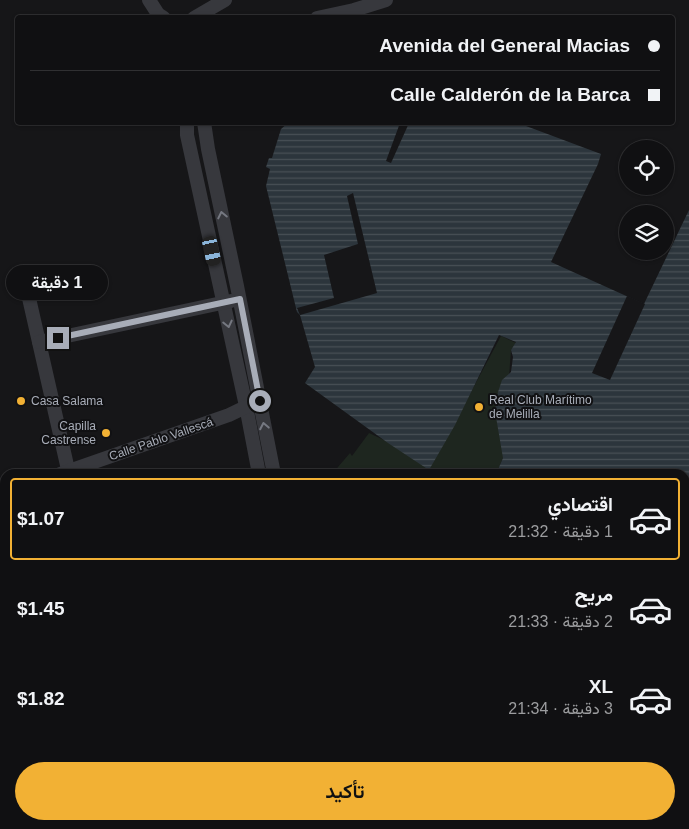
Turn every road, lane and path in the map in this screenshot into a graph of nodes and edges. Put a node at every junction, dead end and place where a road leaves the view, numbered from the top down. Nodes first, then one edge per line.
1 (149, 0) edge
2 (225, 0) edge
3 (384, 1) edge
4 (160, 15) edge
5 (199, 15) edge
6 (331, 15) edge
7 (362, 15) edge
8 (187, 125) edge
9 (204, 125) edge
10 (26, 285) dead end
11 (240, 299) junction
12 (223, 302) junction
13 (39, 342) junction
14 (260, 401) junction
15 (246, 406) junction
16 (65, 469) edge
17 (77, 469) edge
18 (258, 469) edge
19 (273, 469) edge

1 - 4 street
2 - 5 street
3 - 6 street
3 - 7 street
8 - 12 street
11 -> 9 street
10 - 13 street
11 - 12 street
11 - 14 street
12 - 13 street
12 -> 15 street
13 - 16 street
14 - 15 street, Calle Pablo Vallescá
19 -> 14 street
15 - 17 street, Calle Pablo Vallescá
15 - 18 street

